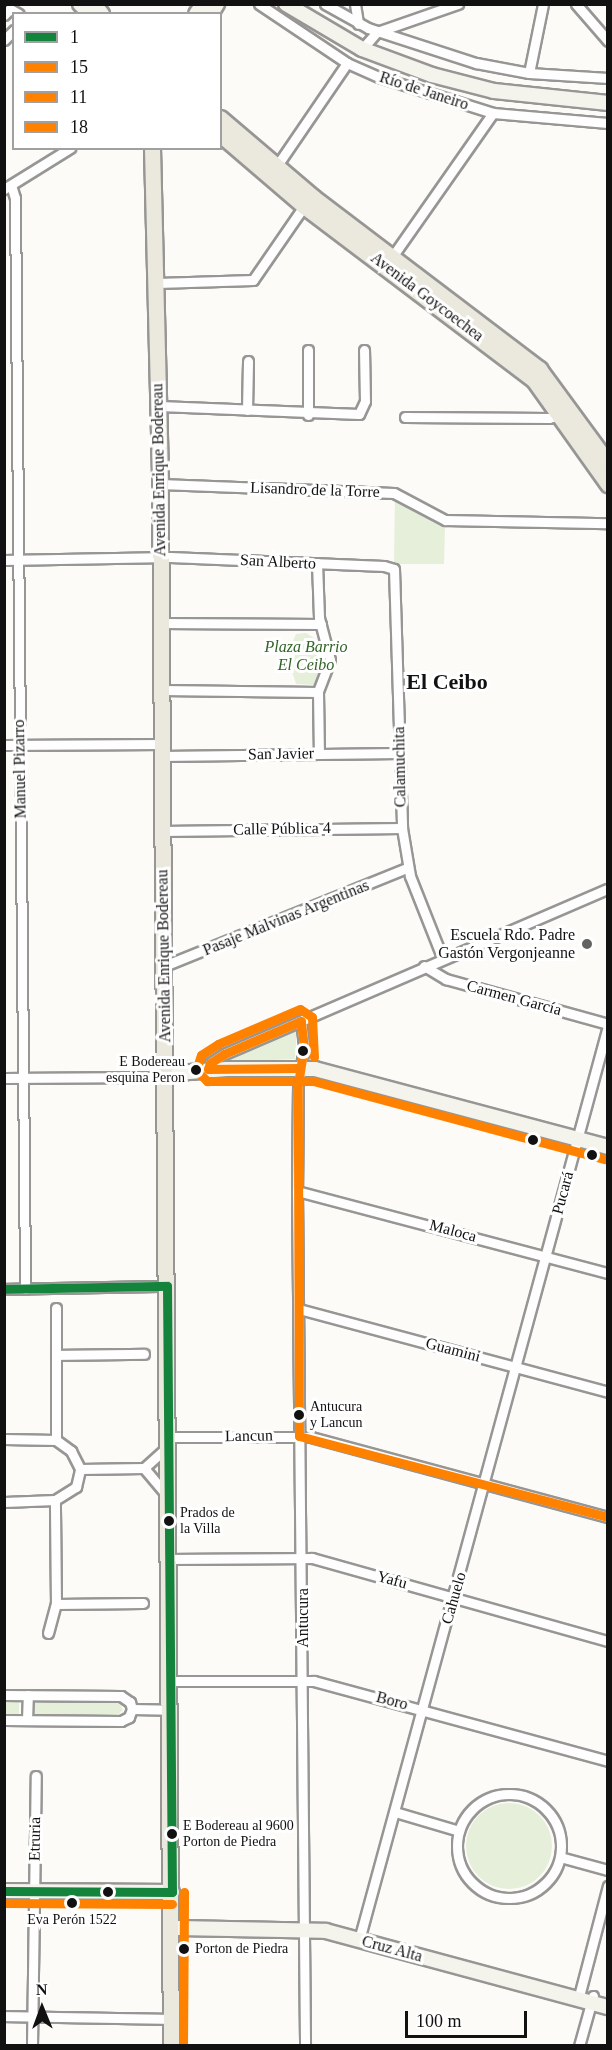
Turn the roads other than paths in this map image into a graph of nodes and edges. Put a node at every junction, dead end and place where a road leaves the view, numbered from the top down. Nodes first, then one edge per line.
1 (259, 4) edge
2 (325, 4) edge
3 (355, 4) edge
4 (458, 4) edge
5 (543, 4) edge
6 (576, 4) edge
7 (288, 5) edge
8 (358, 24) junction
9 (377, 32) junction
10 (608, 41) edge
11 (362, 49) junction
12 (347, 63) junction
13 (529, 73) junction
14 (608, 78) edge
15 (536, 98) junction
16 (608, 98) edge
17 (608, 103) edge
18 (493, 113) junction
19 (222, 120) edge
20 (608, 123) edge
21 (222, 136) edge
22 (67, 150) edge
23 (152, 150) edge
24 (160, 150) edge
25 (276, 167) junction
26 (7, 186) edge
27 (156, 190) junction
28 (304, 206) junction
29 (392, 256) junction
30 (157, 283) junction
31 (308, 350) dead end
32 (364, 350) dead end
33 (248, 361) dead end
34 (159, 406) junction
35 (247, 410) junction
36 (308, 415) junction
37 (562, 415) junction
38 (405, 417) dead end
39 (608, 463) edge
40 (160, 484) junction
41 (608, 484) edge
42 (608, 523) edge
43 (160, 558) junction
44 (4, 560) edge
45 (18, 560) junction
46 (317, 564) junction
47 (394, 569) joint
48 (161, 623) junction
49 (321, 624) junction
50 (162, 690) junction
51 (318, 692) junction
52 (4, 745) edge
53 (19, 745) junction
54 (162, 750) junction
55 (399, 753) junction
56 (319, 754) junction
57 (402, 828) junction
58 (162, 831) junction
59 (407, 868) junction
60 (608, 889) edge
61 (442, 957) junction
62 (164, 966) junction
63 (423, 966) junction
64 (301, 1021) junction
65 (608, 1025) edge
66 (300, 1068) junction
67 (208, 1070) junction
68 (165, 1074) junction
69 (4, 1078) edge
70 (24, 1078) junction
71 (578, 1138) junction
72 (608, 1147) edge
73 (297, 1191) junction
74 (546, 1256) junction
75 (608, 1273) edge
76 (167, 1286) junction
77 (4, 1289) edge
78 (25, 1289) junction
79 (56, 1308) dead end
80 (299, 1309) junction
81 (144, 1354) dead end
82 (56, 1355) junction
83 (517, 1367) junction
84 (608, 1392) edge
85 (299, 1436) junction
86 (4, 1439) edge
87 (56, 1440) junction
88 (169, 1442) junction
89 (144, 1468) junction
90 (80, 1469) junction
91 (486, 1483) junction
92 (169, 1496) junction
93 (55, 1500) junction
94 (4, 1502) edge
95 (608, 1517) edge
96 (303, 1558) junction
97 (171, 1559) junction
98 (455, 1597) junction
99 (143, 1603) dead end
100 (56, 1604) junction
101 (48, 1633) dead end
102 (608, 1641) edge
103 (303, 1680) junction
104 (171, 1681) junction
105 (4, 1695) edge
106 (28, 1695) junction
107 (132, 1709) junction
108 (423, 1709) junction
109 (171, 1710) junction
110 (4, 1720) edge
111 (27, 1720) junction
112 (608, 1761) edge
113 (36, 1776) dead end
114 (396, 1812) junction
115 (459, 1831) junction
116 (560, 1857) junction
117 (608, 1870) edge
118 (608, 1886) edge
119 (4, 1891) edge
120 (35, 1891) junction
121 (172, 1892) junction
122 (172, 1924) junction
123 (305, 1925) junction
124 (360, 1936) junction
125 (586, 1998) junction
126 (608, 1999) edge
127 (608, 2007) edge
128 (4, 2016) edge
129 (33, 2016) junction
130 (171, 2019) junction
131 (32, 2046) edge
132 (171, 2046) edge
133 (305, 2046) edge
134 (579, 2046) edge

1 - 12 street, Río de Janeiro
2 - 8 street
3 - 8 street
4 - 9 street
5 - 13 street
6 - 10 street
7 - 11 main road
8 - 9 street
9 - 11 street
9 - 13 street
11 - 15 main road
12 - 18 street, Río de Janeiro
12 - 25 street
13 - 14 street
15 - 16 main road
15 - 17 main road
18 - 20 street, Río de Janeiro
18 - 29 street
19 - 25 main road, Avenida Goycoechea
21 - 28 main road, Avenida Goycoechea
22 - 26 street
23 - 27 main road, Avenida Enrique Bodereau
24 - 27 main road, Avenida Enrique Bodereau
25 - 29 main road, Avenida Goycoechea
26 - 45 street, Manuel Pizarro
27 - 30 main road, Avenida Enrique Bodereau
28 - 30 street
28 - 37 main road, Avenida Goycoechea
29 - 39 main road, Avenida Goycoechea
30 - 34 main road, Avenida Enrique Bodereau
31 - 36 street
32 - 36 street
33 - 35 street
34 - 35 street
34 - 40 main road, Avenida Enrique Bodereau
35 - 36 street
37 - 38 street
37 - 41 main road, Avenida Goycoechea
40 - 42 street, Lisandro de la Torre
40 - 43 main road, Avenida Enrique Bodereau
43 - 45 street, San Alberto
43 - 46 street, San Alberto
43 - 48 main road, Avenida Enrique Bodereau
44 - 45 street, San Alberto
45 - 53 street, Manuel Pizarro
46 - 47 street, San Alberto
46 - 49 street
47 - 55 street, Calamuchita
48 - 49 street
48 - 50 main road, Avenida Enrique Bodereau
49 - 51 street
50 - 51 street
50 - 54 main road, Avenida Enrique Bodereau
51 - 56 street
52 - 53 street, San Javier
53 - 54 street, San Javier
53 - 70 street, Manuel Pizarro
54 - 56 street, San Javier
54 - 58 main road, Avenida Enrique Bodereau
55 - 56 street, San Javier
55 - 57 street, Calamuchita
57 - 58 street, Calle Pública 4
57 - 59 street, Calamuchita
58 - 62 main road, Avenida Enrique Bodereau
59 - 61 street, Calamuchita
59 - 62 street, Pasaje Malvinas Argentinas
60 - 61 street
61 - 63 street
62 - 68 main road, Avenida Enrique Bodereau
63 - 64 street
63 - 65 street, Carmen García
64 - 66 street, Antucura
64 - 67 street
65 - 71 street, Pucará
66 - 67 main road
66 - 71 main road
66 - 73 street, Antucura
67 - 68 main road
68 - 70 street
68 - 76 main road, Avenida Enrique Bodereau
69 - 70 street
70 - 78 street, Manuel Pizarro
71 - 72 main road
71 - 74 street, Pucará
73 - 74 street, Maloca
73 - 80 street, Antucura
74 - 75 street, Maloca
74 - 83 street, Cahuelo
76 - 78 street
76 - 88 main road, Avenida Enrique Bodereau
77 - 78 street
79 - 82 street
80 - 83 street, Guamini
80 - 85 street, Antucura
81 - 82 street
82 - 87 street
83 - 84 street, Guamini
83 - 91 street, Cahuelo
85 - 88 street, Lancun
85 - 91 street, Lancun
85 - 96 street, Antucura
86 - 87 street
87 - 90 street
88 - 89 street
88 - 92 main road, Avenida Enrique Bodereau
89 - 90 street
89 - 92 street
90 - 93 street
91 - 95 street, Lancun
91 - 98 street, Cahuelo
92 - 97 main road, Avenida Enrique Bodereau
93 - 94 street
93 - 100 street
96 - 97 street, Yafu
96 - 98 street, Yafu
96 - 103 street, Antucura
97 - 104 main road, Avenida Enrique Bodereau
98 - 102 street, Yafu
98 - 108 street, Cahuelo
99 - 100 street
100 - 101 street
103 - 104 street, Boro
103 - 108 street, Boro
103 - 123 street, Antucura
104 - 109 main road, Avenida Enrique Bodereau
105 - 106 street
106 - 107 street
106 - 111 street
107 - 109 street
107 - 111 street
108 - 112 street, Boro
108 - 114 street, Cahuelo
109 - 121 main road, Avenida Enrique Bodereau
110 - 111 street
113 - 120 street, Etruria
114 - 115 street
114 - 124 street, Cahuelo
115 - 116 street
115 - 116 street
116 - 117 street
118 - 125 street
119 - 120 main road
120 - 121 main road
120 - 129 street, Etruria
121 - 122 main road, Avenida Enrique Bodereau
122 - 123 main road, Cruz Alta
122 - 130 main road, Avenida Enrique Bodereau
123 - 124 main road, Cruz Alta
123 - 133 street, Antucura
124 - 125 main road, Cruz Alta
125 - 126 main road, Cruz Alta
125 - 127 main road, Cruz Alta
125 - 134 street
128 - 129 street
129 - 130 street
129 - 131 street, Etruria
130 - 132 main road, Avenida Enrique Bodereau

